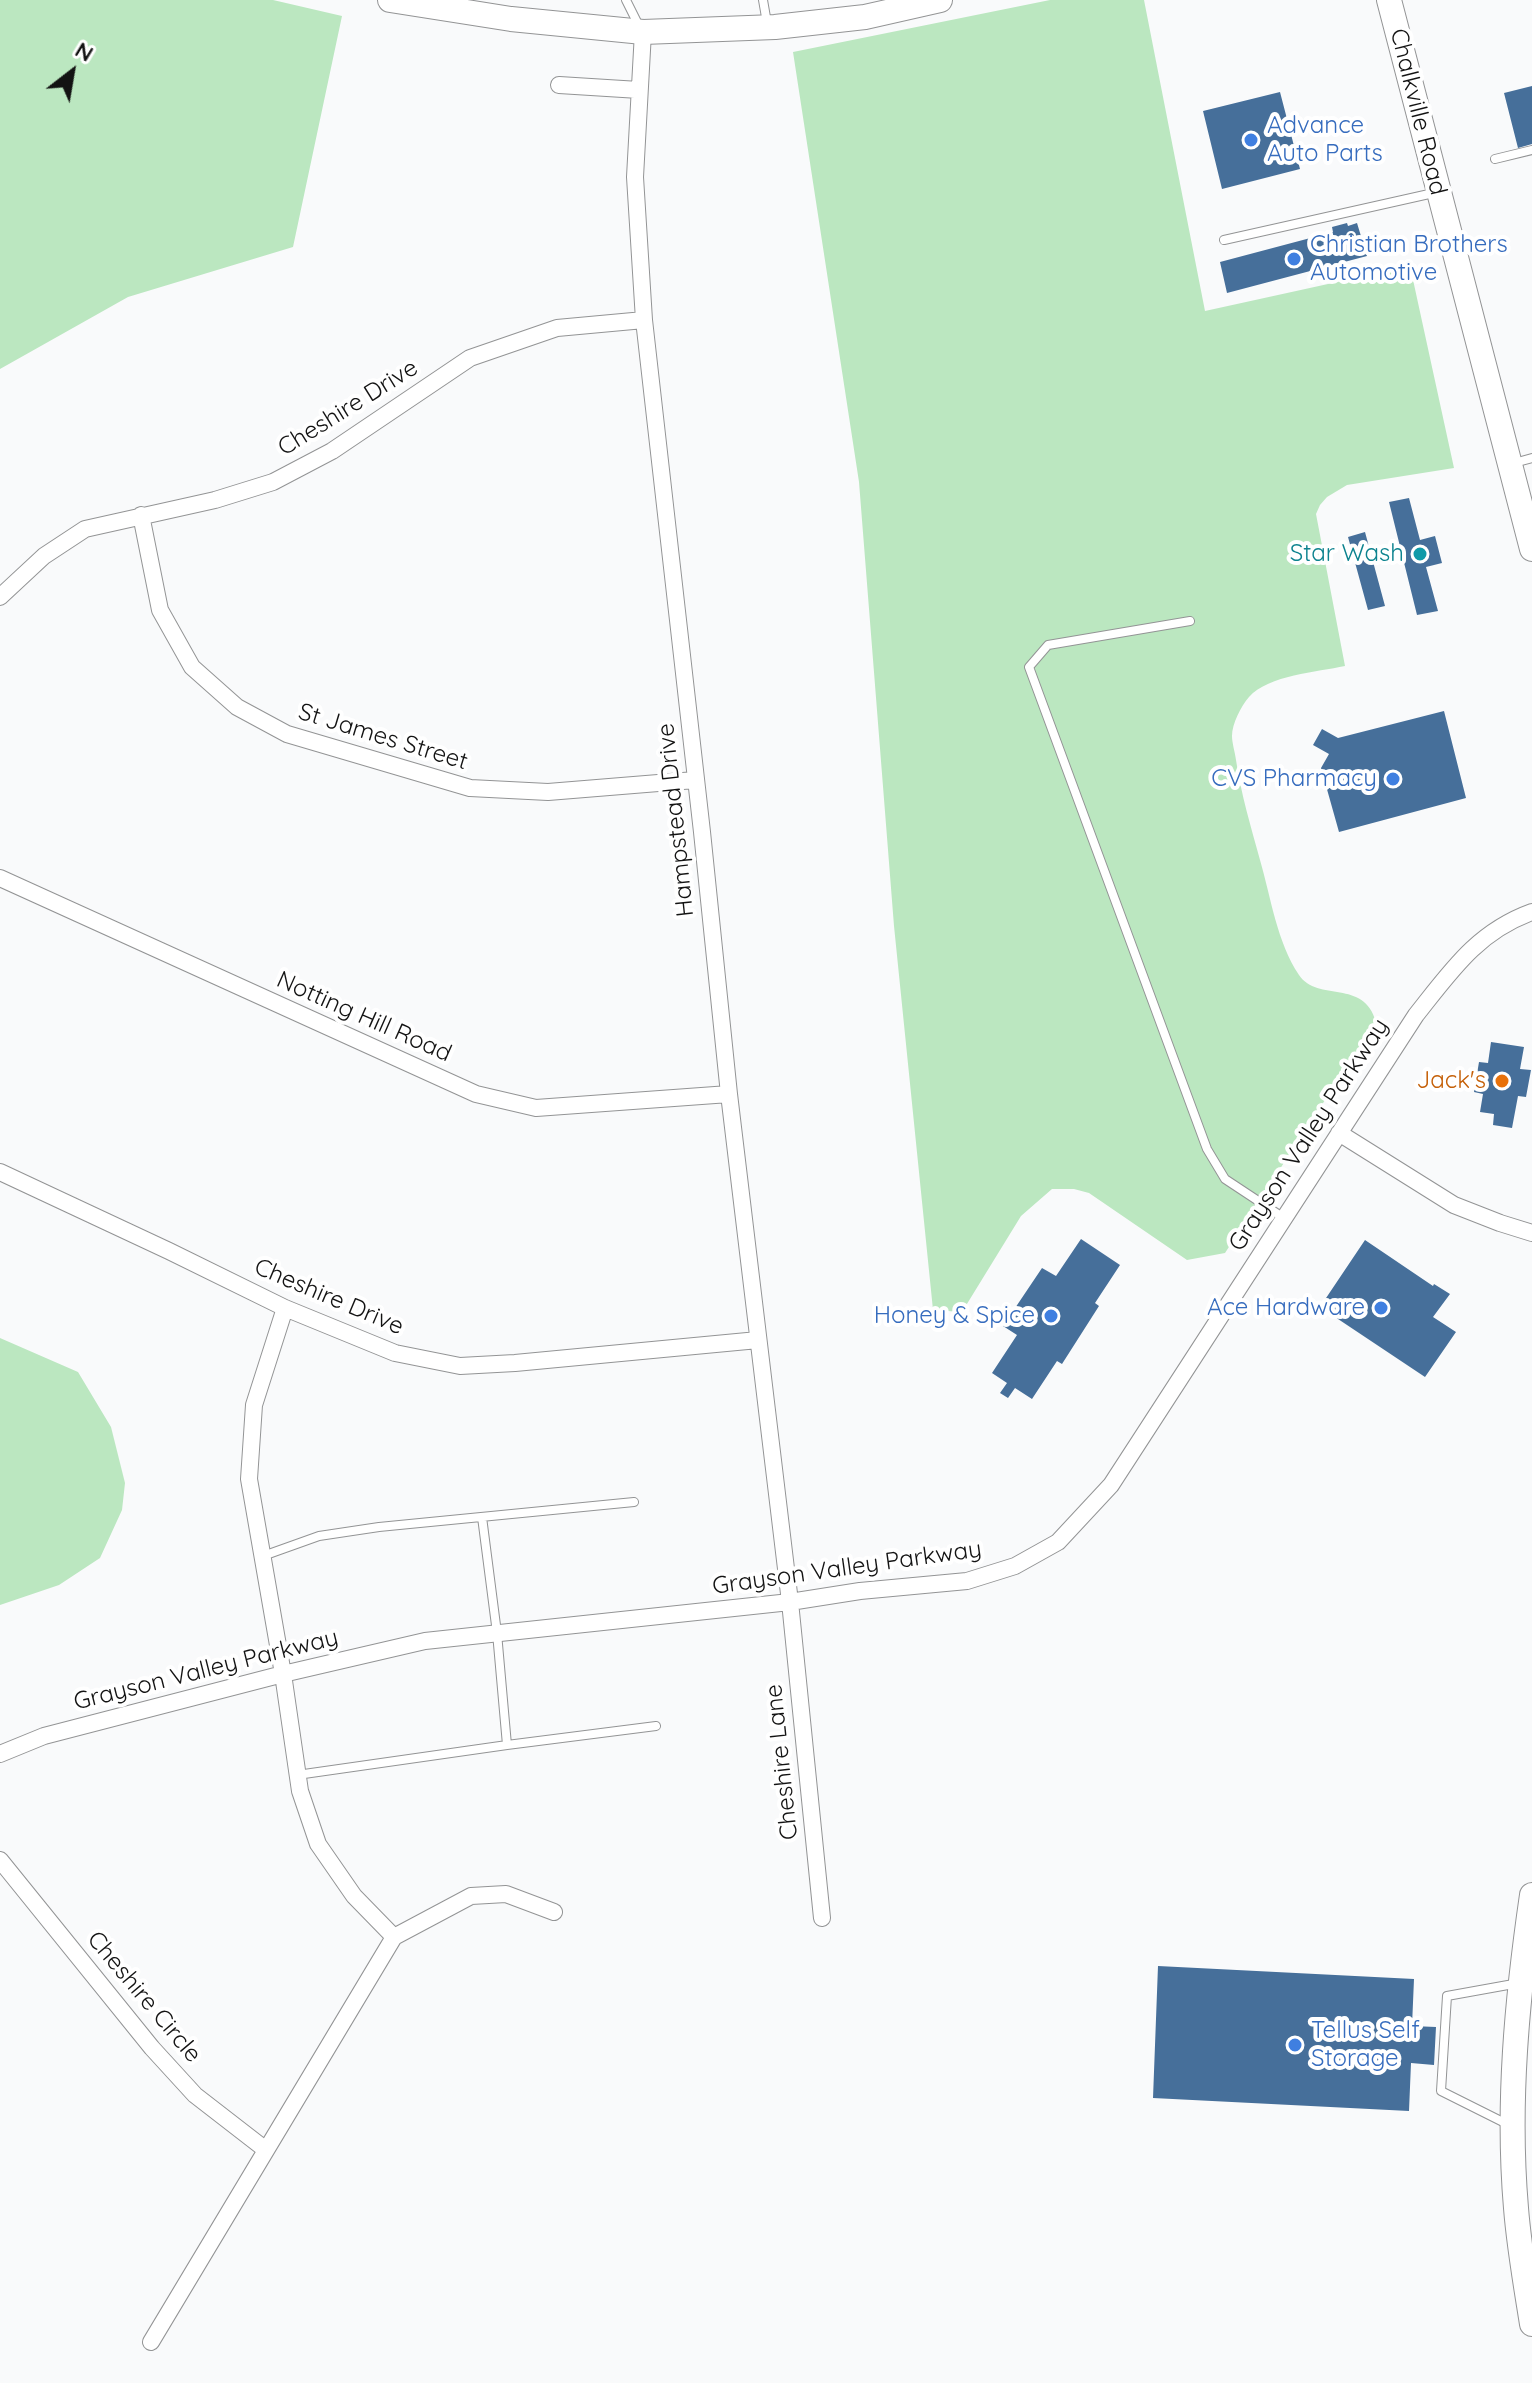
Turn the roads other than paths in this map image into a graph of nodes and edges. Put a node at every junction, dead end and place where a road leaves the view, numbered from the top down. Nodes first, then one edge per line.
1 (390, 0) edge
2 (626, 0) edge
3 (763, 0) edge
4 (940, 0) edge
5 (1389, 0) edge
6 (767, 28) junction
7 (643, 32) junction
8 (559, 85) dead end
9 (639, 90) junction
10 (1532, 150) edge
11 (1495, 159) dead end
12 (1439, 192) junction
13 (1224, 240) dead end
14 (644, 320) junction
15 (1521, 462) edge
16 (141, 515) junction
17 (1532, 549) edge
18 (0, 597) edge
19 (1190, 621) dead end
20 (695, 780) junction
21 (0, 878) edge
22 (1532, 912) edge
23 (729, 1094) junction
24 (1339, 1133) junction
25 (0, 1172) edge
26 (1284, 1218) junction
27 (1532, 1233) edge
28 (285, 1308) junction
29 (758, 1340) junction
30 (634, 1502) dead end
31 (482, 1517) junction
32 (263, 1556) junction
33 (790, 1602) junction
34 (497, 1633) junction
35 (283, 1674) junction
36 (656, 1726) dead end
37 (507, 1745) junction
38 (0, 1754) edge
39 (297, 1775) junction
40 (0, 1860) edge
41 (1532, 1895) edge
42 (554, 1912) dead end
43 (822, 1918) dead end
44 (394, 1937) junction
45 (1520, 1982) junction
46 (1513, 2127) junction
47 (266, 2150) junction
48 (1532, 2324) edge
49 (151, 2342) dead end

1 - 7 main road
2 - 7 lane
3 - 6 lane
4 - 6 main road
5 - 12 main road, Chalkville Road
6 - 7 main road
7 - 9 street, Hampstead Drive
8 - 9 street
9 - 14 street, Hampstead Drive
10 - 11 lane
12 - 13 lane
12 - 15 main road, Chalkville Road
14 - 16 street, Cheshire Drive
14 - 20 street, Hampstead Drive
15 - 17 main road, Chalkville Road
16 - 18 street, Cheshire Drive
16 - 20 street, St James Street
19 - 26 lane
20 - 23 street, Hampstead Drive
21 - 23 street, Notting Hill Road
22 - 24 street, Grayson Valley Parkway
23 - 29 street, Hampstead Drive
24 - 26 street, Grayson Valley Parkway
24 - 27 street
25 - 28 street, Cheshire Drive
26 - 33 street, Grayson Valley Parkway
28 - 29 street, Cheshire Drive
28 - 32 street
29 - 33 street, Hampstead Drive
30 - 31 lane
31 - 32 lane
31 - 34 lane
32 - 35 street
33 - 34 street, Grayson Valley Parkway
33 - 43 street, Cheshire Lane
34 - 35 street, Grayson Valley Parkway
34 - 37 lane
35 - 38 street, Grayson Valley Parkway
35 - 39 street
36 - 37 lane
37 - 39 lane
39 - 44 street
40 - 47 street, Cheshire Circle
41 - 45 main road
42 - 44 street
44 - 47 street
45 - 46 main road
45 - 46 lane
46 - 48 main road
47 - 49 street

